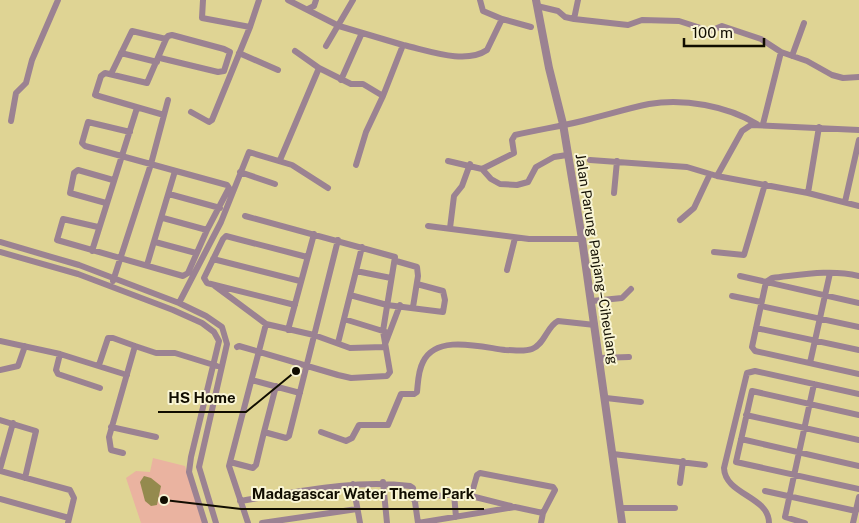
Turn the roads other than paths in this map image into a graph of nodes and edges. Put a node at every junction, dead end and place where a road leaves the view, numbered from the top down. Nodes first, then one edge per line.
1 (58, 0) edge
2 (203, 0) edge
3 (259, 0) edge
4 (288, 0) edge
5 (316, 0) edge
6 (353, 0) edge
7 (480, 0) edge
8 (578, 0) edge
9 (537, 3) edge
10 (308, 10) junction
11 (502, 19) junction
12 (574, 19) junction
13 (804, 23) dead end
14 (339, 26) junction
15 (531, 26) dead end
16 (250, 27) junction
17 (361, 35) junction
18 (166, 39) junction
19 (402, 45) junction
20 (326, 46) dead end
21 (295, 51) dead end
22 (781, 52) junction
23 (121, 53) junction
24 (239, 53) junction
25 (792, 56) junction
26 (158, 60) junction
27 (319, 68) junction
28 (278, 70) dead end
29 (111, 74) junction
30 (859, 77) edge
31 (341, 80) junction
32 (383, 96) junction
33 (168, 100) dead end
34 (137, 108) junction
35 (190, 112) dead end
36 (164, 115) junction
37 (11, 121) dead end
38 (563, 124) junction
39 (760, 124) junction
40 (819, 127) junction
41 (859, 130) edge
42 (130, 132) junction
43 (859, 140) edge
44 (567, 155) junction
45 (123, 156) junction
46 (280, 160) junction
47 (590, 160) dead end
48 (448, 161) dead end
49 (617, 161) junction
50 (151, 164) junction
51 (470, 164) junction
52 (356, 165) dead end
53 (482, 169) junction
54 (176, 171) junction
55 (240, 172) junction
56 (713, 175) junction
57 (113, 180) junction
58 (275, 184) dead end
59 (765, 184) junction
60 (328, 188) dead end
61 (808, 192) junction
62 (614, 193) dead end
63 (169, 194) junction
64 (845, 202) junction
65 (106, 203) junction
66 (859, 206) edge
67 (220, 208) junction
68 (245, 216) dead end
69 (163, 218) junction
70 (680, 220) dead end
71 (428, 226) dead end
72 (98, 227) junction
73 (450, 228) junction
74 (207, 230) junction
75 (314, 234) junction
76 (515, 238) junction
77 (582, 239) junction
78 (338, 240) junction
79 (0, 242) edge
80 (155, 242) junction
81 (362, 247) junction
82 (92, 251) junction
83 (0, 252) edge
84 (714, 252) dead end
85 (196, 253) junction
86 (307, 257) junction
87 (119, 259) junction
88 (213, 259) junction
89 (396, 261) junction
90 (147, 265) junction
91 (507, 270) dead end
92 (356, 271) junction
93 (830, 273) junction
94 (740, 276) dead end
95 (859, 276) edge
96 (114, 278) junction
97 (391, 278) junction
98 (300, 281) junction
99 (766, 282) junction
100 (417, 284) junction
101 (111, 286) junction
102 (216, 286) junction
103 (631, 289) dead end
104 (350, 295) junction
105 (825, 295) junction
106 (732, 296) dead end
107 (592, 301) junction
108 (179, 303) junction
109 (859, 303) edge
110 (387, 304) junction
111 (761, 304) junction
112 (295, 306) junction
113 (400, 306) junction
114 (412, 307) junction
115 (820, 318) junction
116 (344, 319) junction
117 (266, 324) junction
118 (595, 325) junction
119 (859, 326) edge
120 (756, 328) junction
121 (288, 330) junction
122 (386, 332) junction
123 (314, 336) junction
124 (815, 340) junction
125 (0, 341) edge
126 (219, 342) junction
127 (338, 343) junction
128 (227, 344) junction
129 (25, 346) junction
130 (135, 346) junction
131 (384, 347) junction
132 (859, 350) edge
133 (258, 353) junction
134 (60, 354) junction
135 (629, 357) dead end
136 (600, 358) junction
137 (810, 364) junction
138 (100, 365) junction
139 (214, 365) junction
140 (307, 366) junction
141 (222, 367) junction
142 (0, 370) edge
143 (859, 374) edge
144 (127, 375) junction
145 (252, 380) junction
146 (814, 384) junction
147 (276, 386) junction
148 (100, 388) dead end
149 (300, 393) junction
150 (859, 394) edge
151 (606, 398) junction
152 (641, 402) dead end
153 (810, 404) junction
154 (746, 415) junction
155 (859, 415) edge
156 (0, 420) edge
157 (13, 424) junction
158 (111, 427) junction
159 (804, 428) junction
160 (264, 432) junction
161 (321, 432) dead end
162 (156, 437) dead end
163 (741, 439) junction
164 (859, 440) edge
165 (799, 452) junction
166 (123, 453) dead end
167 (613, 454) junction
168 (683, 461) junction
169 (230, 462) junction
170 (705, 465) dead end
171 (859, 466) edge
172 (0, 470) edge
173 (794, 475) junction
174 (25, 478) junction
175 (383, 482) junction
176 (680, 483) dead end
177 (353, 484) junction
178 (859, 489) edge
179 (765, 491) dead end
180 (454, 494) junction
181 (471, 496) junction
182 (789, 496) junction
183 (859, 497) edge
184 (0, 499) edge
185 (413, 499) junction
186 (240, 501) junction
187 (514, 507) junction
188 (621, 508) junction
189 (675, 508) dead end
190 (357, 509) junction
191 (856, 511) junction
192 (543, 513) junction
193 (456, 517) junction
194 (68, 520) edge
195 (205, 523) edge
196 (216, 523) edge
197 (248, 523) edge
198 (262, 523) edge
199 (360, 523) edge
200 (387, 523) edge
201 (418, 523) edge
202 (541, 523) edge
203 (622, 523) edge
204 (769, 523) edge
205 (805, 523) edge
206 (853, 523) edge

1 - 37 street
2 - 16 street
3 - 16 street
4 - 10 street
5 - 10 street
6 - 14 street
7 - 11 street
8 - 12 street
9 - 12 street
9 - 38 street, Jalan Parung Panjang–Ciheulang
10 - 14 street
11 - 15 street
11 - 19 street
12 - 22 street
13 - 25 street
14 - 17 street
14 - 20 street
16 - 24 street
17 - 19 street
17 - 31 street
18 - 23 street
18 - 26 street
18 - 26 street
19 - 32 street
21 - 27 street
22 - 25 street
22 - 39 street
23 - 26 street
23 - 29 street
24 - 28 street
24 - 35 street
25 - 30 street
26 - 29 street
27 - 31 street
27 - 46 street
29 - 34 street
31 - 32 street
32 - 52 street
33 - 36 street
34 - 36 street
34 - 42 street
36 - 50 street
38 - 39 street
38 - 44 street, Jalan Parung Panjang–Ciheulang
38 - 53 street
39 - 40 street
39 - 56 street
40 - 41 street
40 - 61 street
42 - 45 street
42 - 45 street
43 - 64 street
44 - 53 street
44 - 77 street, Jalan Parung Panjang–Ciheulang
45 - 50 street
45 - 57 street
46 - 55 street
46 - 60 street
47 - 49 street
48 - 51 street
49 - 56 street
49 - 62 street
50 - 54 street
50 - 87 street
51 - 53 street
51 - 73 street
54 - 63 street
54 - 67 street
55 - 58 street
55 - 108 street
56 - 59 street
56 - 70 street
57 - 65 street
57 - 65 street
59 - 61 street
59 - 84 street
61 - 64 street
63 - 67 street
63 - 69 street
64 - 66 street
65 - 72 street
67 - 74 street
68 - 75 street
69 - 74 street
69 - 80 street
71 - 73 street
72 - 82 street
72 - 82 street
73 - 76 street
74 - 85 street
75 - 78 street
75 - 86 street
76 - 77 street
76 - 91 street
77 - 107 street, Jalan Parung Panjang–Ciheulang
78 - 81 street
78 - 123 street
79 - 96 street
80 - 85 street
80 - 90 street
81 - 89 street
81 - 92 street
82 - 87 street
83 - 101 street
85 - 90 street
86 - 88 street
86 - 98 street
87 - 90 street
87 - 96 street
88 - 98 street
88 - 102 street
89 - 97 street
89 - 100 street
92 - 97 street
92 - 104 street
93 - 95 street
93 - 99 street
93 - 105 street
94 - 99 street
96 - 101 street
96 - 108 street
97 - 110 street
98 - 112 street
99 - 105 street
99 - 111 street
100 - 114 street
100 - 114 street
101 - 126 street
102 - 112 street
102 - 117 street
103 - 107 street
104 - 110 street
104 - 116 street
105 - 109 street
105 - 115 street
106 - 111 street
107 - 118 street, Jalan Parung Panjang–Ciheulang
108 - 128 street
110 - 113 street
110 - 122 street
111 - 115 street
111 - 120 street
112 - 121 street
113 - 114 street
113 - 122 street
115 - 119 street
115 - 124 street
116 - 122 street
116 - 127 street
117 - 121 street
117 - 133 street
118 - 136 street, Jalan Parung Panjang–Ciheulang
118 - 161 street
120 - 124 street
120 - 137 street
121 - 123 street
122 - 131 street
123 - 127 street
123 - 140 street
124 - 132 street
124 - 137 street
125 - 129 street
126 - 128 street
126 - 139 street
127 - 131 street
128 - 133 street
128 - 141 street
129 - 134 street
129 - 142 street
130 - 138 street
130 - 139 street
130 - 144 street
131 - 140 street
133 - 140 street
133 - 145 street
134 - 138 street
134 - 148 street
135 - 136 street
136 - 151 street, Jalan Parung Panjang–Ciheulang
137 - 143 street
138 - 144 street
139 - 141 street
139 - 195 street
140 - 149 street
141 - 196 street
144 - 158 street
145 - 147 street
145 - 169 street
146 - 150 street
146 - 153 street
146 - 204 street
147 - 149 street
147 - 160 street
149 - 160 street
151 - 152 street
151 - 167 street, Jalan Parung Panjang–Ciheulang
153 - 154 street
153 - 155 street
153 - 159 street
154 - 159 street
154 - 163 street
156 - 157 street
157 - 172 street
157 - 174 street
158 - 162 street
158 - 166 street
159 - 164 street
159 - 165 street
160 - 169 street
163 - 165 street
163 - 173 street
165 - 171 street
165 - 173 street
167 - 168 street
167 - 188 street, Jalan Parung Panjang–Ciheulang
168 - 170 street
168 - 176 street
169 - 186 street
172 - 174 street
173 - 178 street
173 - 182 street
174 - 194 street
175 - 177 street
175 - 185 street
175 - 200 street
177 - 186 street
177 - 190 street
179 - 182 street
180 - 181 street
180 - 185 street
180 - 193 street
181 - 187 street
181 - 192 street
182 - 191 street
182 - 205 street
183 - 191 street
184 - 194 street
185 - 201 street
186 - 197 street
187 - 192 street
187 - 193 street
188 - 189 street
188 - 203 street, Jalan Parung Panjang–Ciheulang
190 - 198 street
190 - 199 street
191 - 206 street
192 - 202 street
193 - 201 street

